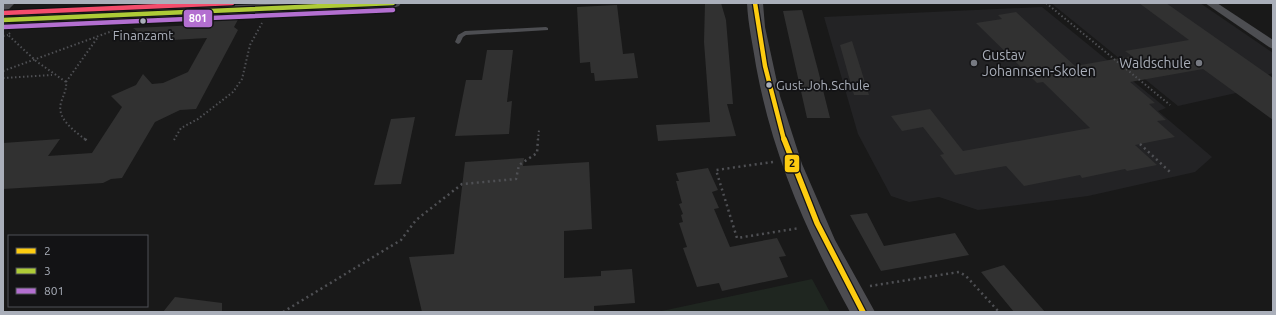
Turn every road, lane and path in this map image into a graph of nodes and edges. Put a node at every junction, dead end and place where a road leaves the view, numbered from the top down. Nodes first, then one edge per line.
1 (7, 3) edge
2 (393, 3) edge
3 (755, 3) edge
4 (1046, 3) edge
5 (1210, 3) edge
6 (3, 6) edge
7 (270, 8) junction
8 (138, 14) junction
9 (3, 20) edge
10 (22, 20) junction
11 (546, 29) dead end
12 (8, 35) junction
13 (3, 36) edge
14 (99, 36) junction
15 (458, 42) dead end
16 (1273, 46) edge
17 (34, 60) junction
18 (3, 71) edge
19 (52, 74) junction
20 (3, 78) edge
21 (66, 82) junction
22 (1170, 104) dead end
23 (539, 130) dead end
24 (174, 140) dead end
25 (88, 142) dead end
26 (1140, 144) dead end
27 (790, 160) junction
28 (1170, 172) dead end
29 (818, 225) junction
30 (850, 290) junction
31 (283, 312) edge
32 (863, 312) edge
33 (999, 312) edge

1 - 6 main road
2 - 7 main road
3 - 27 main road
4 - 22 path
5 - 16 street
7 - 8 main road
7 - 24 path
8 - 10 main road
8 - 14 path
9 - 10 main road
10 - 12 path
11 - 15 lane
12 - 13 path
12 - 17 path
14 - 17 path
14 - 21 path
17 - 18 path
17 - 19 path
19 - 20 path
19 - 21 path
21 - 25 path
23 - 31 path
26 - 28 path
27 - 29 main road
27 - 29 path
29 - 30 main road
30 - 32 main road
30 - 33 path

